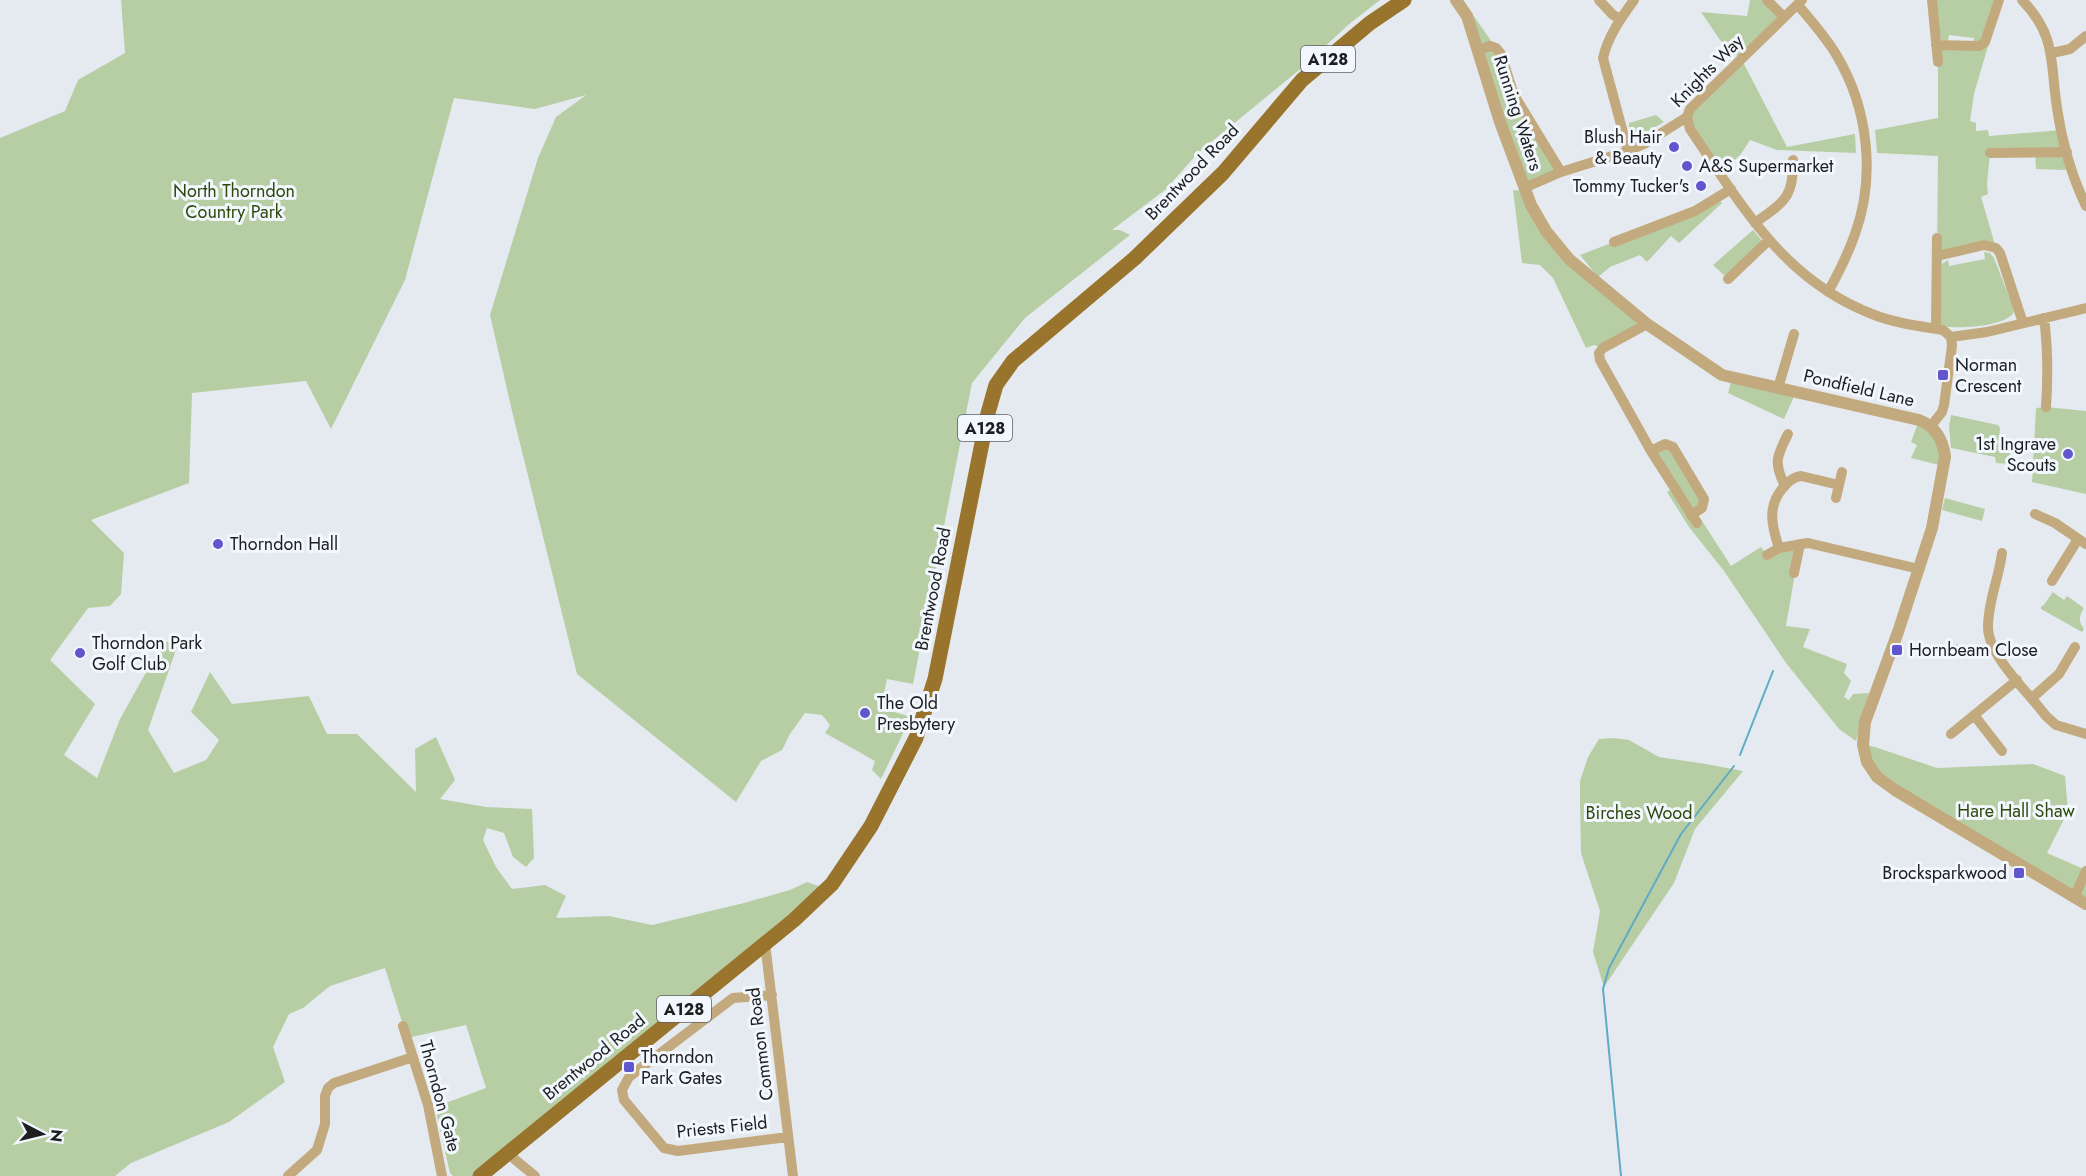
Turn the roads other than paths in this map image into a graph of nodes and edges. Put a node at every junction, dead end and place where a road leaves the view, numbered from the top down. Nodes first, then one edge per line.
1 (1404, 0) edge
2 (1456, 0) edge
3 (1599, 0) edge
4 (1634, 0) edge
5 (1767, 0) edge
6 (1932, 0) edge
7 (1999, 0) edge
8 (2022, 0) edge
9 (1800, 2) edge
10 (1784, 17) junction
11 (1621, 19) junction
12 (2086, 36) edge
13 (1936, 45) junction
14 (1479, 50) junction
15 (2052, 53) junction
16 (1938, 62) dead end
17 (1687, 117) junction
18 (1628, 151) junction
19 (2067, 152) junction
20 (1990, 153) dead end
21 (1793, 160) dead end
22 (1561, 172) junction
23 (1524, 188) junction
24 (1731, 189) junction
25 (2086, 206) edge
26 (1755, 224) junction
27 (1937, 238) dead end
28 (1768, 241) junction
29 (1614, 242) dead end
30 (1937, 256) junction
31 (1728, 279) dead end
32 (1828, 292) junction
33 (2086, 308) edge
34 (2044, 318) junction
35 (2023, 322) junction
36 (1647, 324) junction
37 (1936, 329) junction
38 (1794, 334) dead end
39 (1951, 338) junction
40 (1778, 388) junction
41 (2046, 407) dead end
42 (1931, 426) junction
43 (1788, 434) dead end
44 (1652, 451) junction
45 (1842, 472) dead end
46 (1839, 485) junction
47 (1785, 486) junction
48 (1836, 498) dead end
49 (2035, 514) dead end
50 (2082, 541) edge
51 (1800, 544) junction
52 (1779, 548) junction
53 (2001, 553) dead end
54 (1767, 555) dead end
55 (1919, 569) junction
56 (1794, 573) dead end
57 (2052, 581) dead end
58 (1993, 647) junction
59 (2075, 647) dead end
60 (1954, 649) dead end
61 (2017, 680) junction
62 (2032, 698) junction
63 (1974, 715) junction
64 (1952, 734) dead end
65 (2086, 734) edge
66 (2001, 751) dead end
67 (2086, 871) edge
68 (2074, 898) junction
69 (2086, 904) edge
70 (765, 943) junction
71 (772, 995) junction
72 (403, 1026) dead end
73 (414, 1057) junction
74 (788, 1137) junction
75 (506, 1152) junction
76 (443, 1174) edge
77 (288, 1176) edge
78 (480, 1176) edge
79 (535, 1176) edge
80 (793, 1176) edge

1 - 70 main road, Brentwood Road / A128
2 - 14 street, Running Waters
3 - 11 street
4 - 11 street
5 - 10 street
6 - 13 street
7 - 13 street
8 - 15 street
9 - 10 street, Knights Way
9 - 32 street
10 - 17 street, Knights Way
11 - 18 street
12 - 15 street
13 - 16 street
14 - 22 street, Running Waters
14 - 23 street, Running Waters
15 - 19 street
17 - 18 street, Knights Way
17 - 24 street
18 - 22 street, Knights Way
19 - 20 street
19 - 25 street
21 - 26 street
22 - 23 street, Knights Way
23 - 36 street, Pondfield Lane
24 - 26 street
24 - 29 street
26 - 28 street
27 - 30 street
28 - 31 street
28 - 32 street
30 - 35 street
30 - 37 street
32 - 37 street
33 - 34 street
34 - 35 street
34 - 41 street
35 - 39 street
36 - 40 street, Pondfield Lane
36 - 44 street
37 - 39 street
38 - 40 street
39 - 42 street
40 - 42 street, Pondfield Lane
42 - 55 street, Pondfield Lane
43 - 47 street
44 - 44 street
45 - 46 street
46 - 47 street
46 - 48 street
47 - 52 street
49 - 50 street
50 - 57 street
51 - 52 street
51 - 55 street
51 - 56 street
52 - 54 street
53 - 58 street
55 - 68 street, Pondfield Lane
58 - 60 street
58 - 61 street
59 - 62 street
61 - 62 street
61 - 63 street
62 - 65 street
63 - 64 street
63 - 66 street
67 - 68 street
68 - 69 street
70 - 71 street, Common Road
70 - 75 main road, Brentwood Road / A128
71 - 74 street, Common Road
71 - 74 street, Priests Field
72 - 73 street, Thorndon Gate
73 - 76 street, Thorndon Gate
73 - 77 street
74 - 80 street, Common Road
75 - 78 main road, Brentwood Road / A128
75 - 79 street

